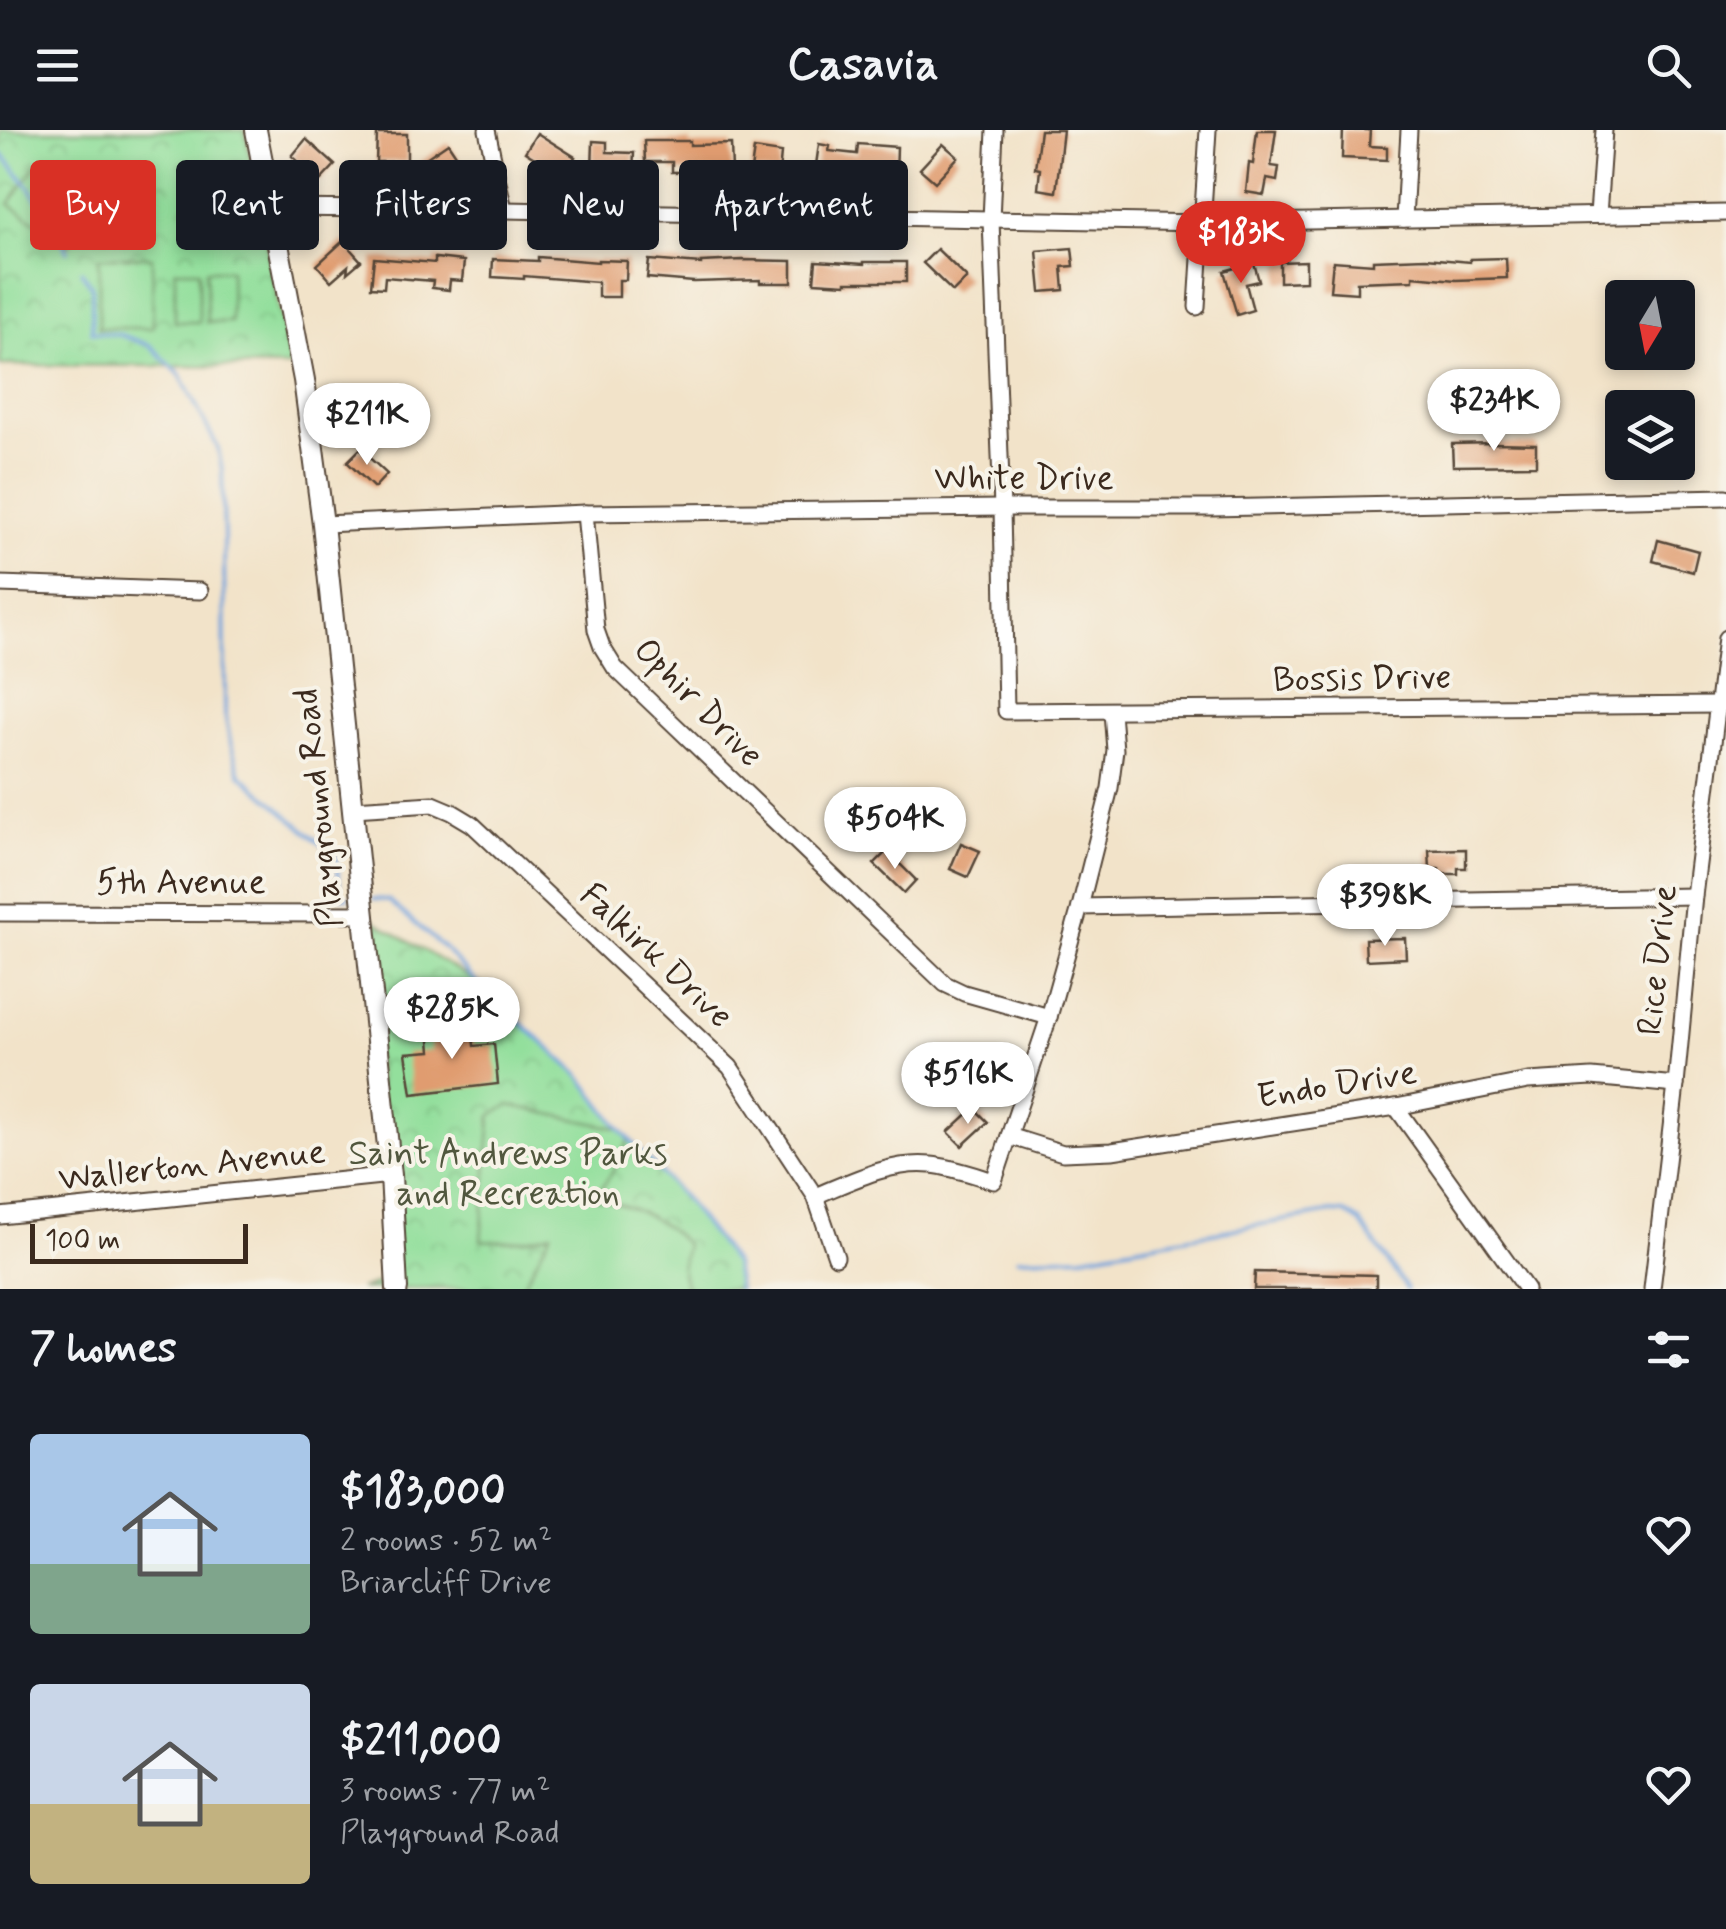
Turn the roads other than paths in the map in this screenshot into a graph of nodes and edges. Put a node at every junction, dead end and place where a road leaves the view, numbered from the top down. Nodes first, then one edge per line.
1 (256, 130) edge
2 (487, 130) edge
3 (994, 130) edge
4 (1208, 130) edge
5 (1409, 130) edge
6 (1604, 130) edge
7 (262, 160) edge
8 (493, 160) edge
9 (507, 210) edge
10 (1726, 213) edge
11 (1598, 215) junction
12 (1404, 219) junction
13 (991, 220) junction
14 (1202, 223) junction
15 (280, 250) edge
16 (1197, 307) dead end
17 (1726, 497) edge
18 (1002, 508) junction
19 (585, 513) junction
20 (323, 524) junction
21 (0, 584) edge
22 (200, 591) dead end
23 (1726, 638) edge
24 (1718, 706) junction
25 (1112, 712) junction
26 (352, 810) junction
27 (1694, 896) junction
28 (1080, 908) junction
29 (0, 913) edge
30 (363, 914) junction
31 (1049, 1017) junction
32 (1676, 1085) junction
33 (1396, 1107) junction
34 (1009, 1136) junction
35 (391, 1175) junction
36 (815, 1196) junction
37 (0, 1216) edge
38 (836, 1257) dead end
39 (397, 1289) edge
40 (1526, 1289) edge
41 (1652, 1289) edge

1 - 7 main road, Playground Road
2 - 8 street
3 - 13 street
4 - 14 street
5 - 12 street
6 - 11 street
9 - 13 street
10 - 11 street
11 - 12 street
12 - 14 street
13 - 14 street
13 - 18 street
14 - 16 street
15 - 20 main road, Playground Road
17 - 18 street, White Drive
18 - 19 street, White Drive
18 - 25 street, Bossis Drive
19 - 20 street, White Drive
19 - 31 street, Ophir Drive
20 - 26 main road, Playground Road
21 - 22 street
23 - 24 street, Rice Drive
24 - 25 street, Bossis Drive
24 - 27 street, Rice Drive
25 - 28 street
26 - 30 main road, Playground Road
26 - 36 street, Falkirk Drive
27 - 28 street
27 - 32 street, Rice Drive
28 - 31 street
29 - 30 street, 5th Avenue
30 - 35 main road, Playground Road
31 - 34 street
32 - 33 street, Endo Drive
32 - 41 street, Rice Drive
33 - 34 street, Endo Drive
33 - 40 street
34 - 36 street
35 - 37 street, Wallerton Avenue
35 - 39 main road, Playground Road
36 - 38 street, Falkirk Drive

